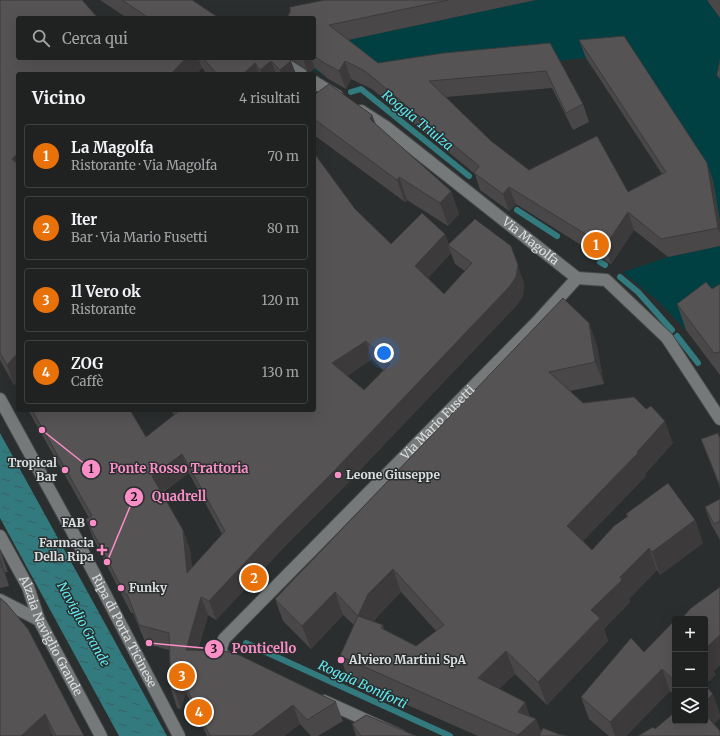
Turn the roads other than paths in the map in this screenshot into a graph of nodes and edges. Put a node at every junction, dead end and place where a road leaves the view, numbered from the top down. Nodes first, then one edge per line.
1 (278, 60) edge
2 (298, 72) edge
3 (316, 83) edge
4 (577, 278) junction
5 (0, 399) edge
6 (720, 419) edge
7 (0, 536) edge
8 (0, 600) edge
9 (38, 620) junction
10 (243, 664) edge
11 (314, 697) edge
12 (101, 736) edge
13 (179, 736) edge
14 (401, 736) edge

1 - 2 street
3 - 4 street, Via Magolfa
4 - 6 street
4 - 10 street, Via Mario Fusetti
5 - 13 street, Ripa di Porta Ticinese
7 - 9 street, Alzaia Naviglio Grande
8 - 9 street
9 - 12 street, Alzaia Naviglio Grande
11 - 14 street

